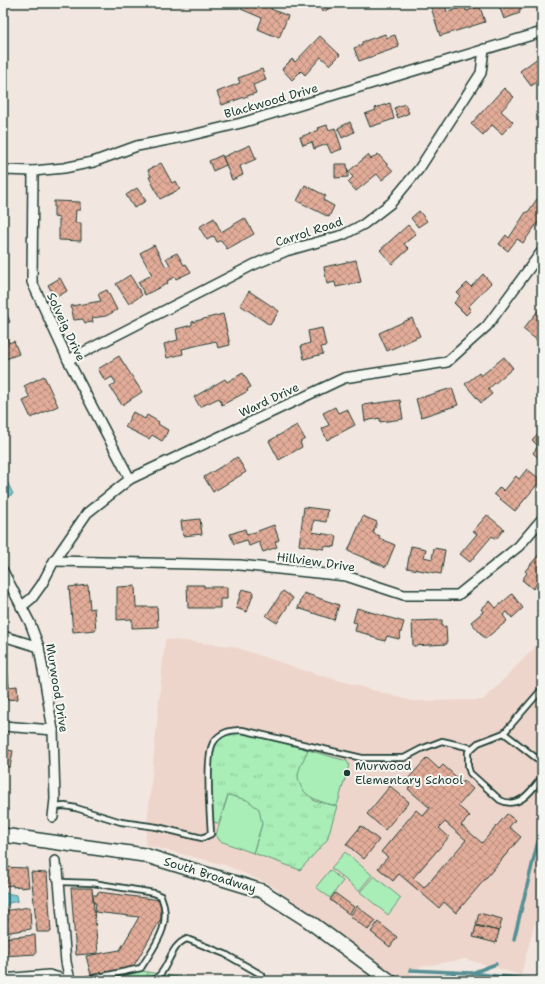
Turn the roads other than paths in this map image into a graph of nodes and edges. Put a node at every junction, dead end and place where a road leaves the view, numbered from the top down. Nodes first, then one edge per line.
1 (542, 32) edge
2 (484, 48) junction
3 (3, 170) edge
4 (33, 171) junction
5 (542, 251) edge
6 (68, 360) junction
7 (130, 479) junction
8 (542, 519) edge
9 (54, 561) junction
10 (3, 571) edge
11 (22, 607) junction
12 (3, 636) edge
13 (40, 647) junction
14 (542, 689) edge
15 (3, 726) edge
16 (53, 730) junction
17 (504, 733) junction
18 (472, 748) junction
19 (542, 764) edge
20 (542, 777) edge
21 (54, 807) junction
22 (53, 817) dead end
23 (3, 835) edge
24 (55, 861) dead end
25 (58, 870) dead end
26 (60, 882) junction
27 (61, 963) dead end
28 (262, 975) dead end
29 (3, 979) edge
30 (71, 980) edge
31 (150, 981) edge
32 (390, 981) edge

1 - 2 street, Blackwood Drive
2 - 4 street, Blackwood Drive
2 - 6 street, Carrol Road
3 - 4 street, Blackwood Drive
4 - 6 street, Solveig Drive
5 - 7 street, Ward Drive
6 - 7 street, Solveig Drive
7 - 9 street, Ward Drive
8 - 9 street, Hillview Drive
9 - 11 street, Ward Drive
10 - 11 street, Murwood Drive
11 - 13 street, Murwood Drive
12 - 13 street
13 - 16 street, Murwood Drive
14 - 17 lane
15 - 16 street
16 - 21 street, Murwood Drive
17 - 18 lane
17 - 19 lane
18 - 20 lane
18 - 21 lane
21 - 22 street, Murwood Drive
23 - 32 main road, South Broadway
24 - 27 street
25 - 26 street
26 - 30 street
26 - 30 lane
28 - 31 lane
29 - 30 street

